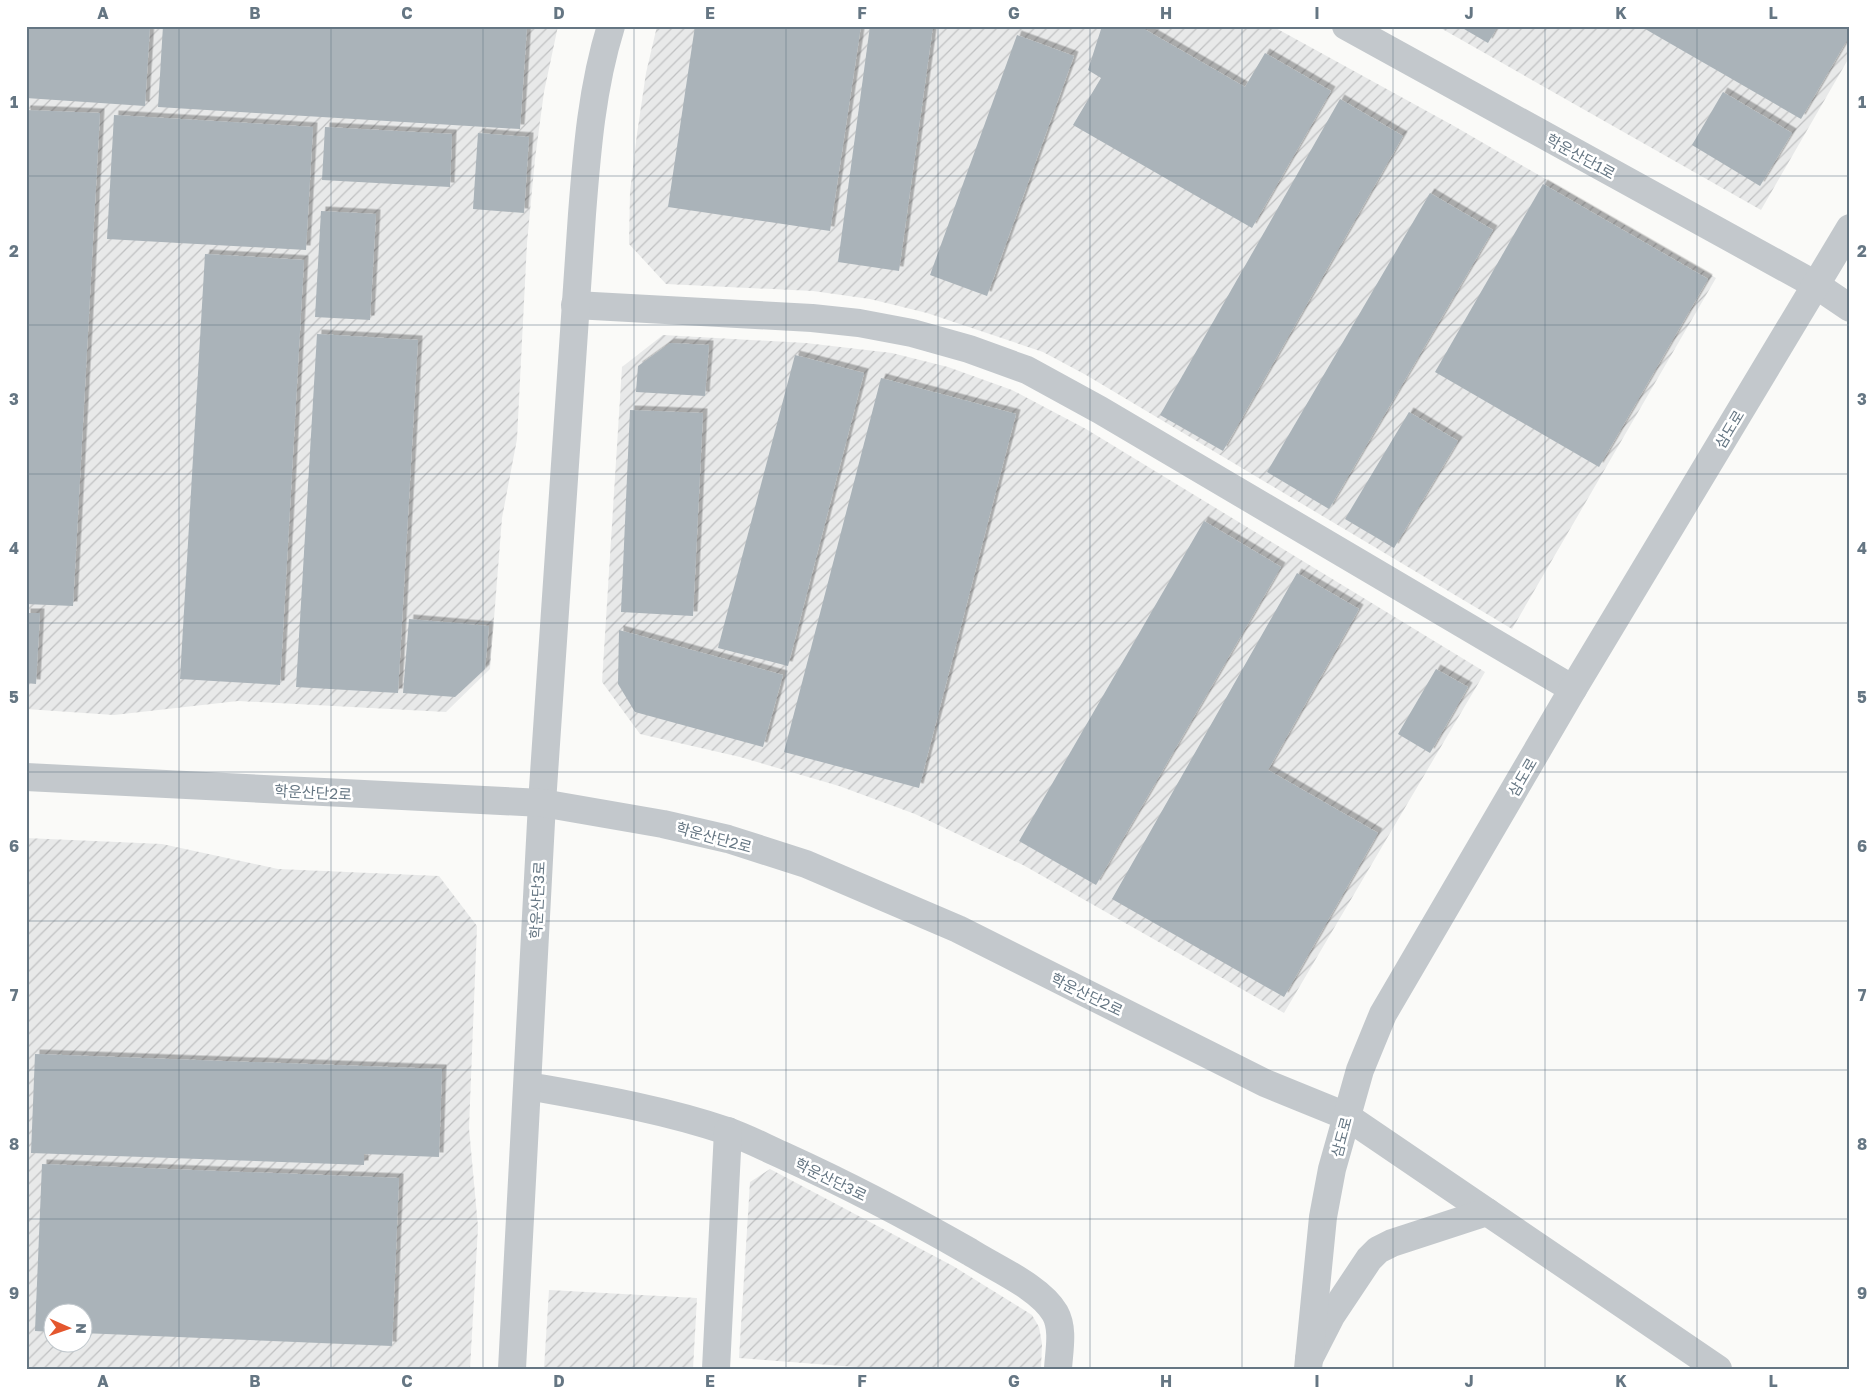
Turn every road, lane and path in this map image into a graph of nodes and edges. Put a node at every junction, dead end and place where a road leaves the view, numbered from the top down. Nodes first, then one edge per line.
1 (611, 26) edge
2 (1346, 26) edge
3 (1850, 228) edge
4 (1816, 285) junction
5 (576, 305) junction
6 (1850, 308) edge
7 (1573, 689) junction
8 (26, 777) edge
9 (542, 803) junction
10 (528, 1086) junction
11 (1346, 1116) junction
12 (728, 1131) junction
13 (1487, 1212) junction
14 (1308, 1364) edge
15 (512, 1369) edge
16 (716, 1369) edge
17 (1058, 1369) edge
18 (1718, 1369) edge

1 - 5 street, 학운산단3로
2 - 4 street, 학운산단1로
3 - 4 street, 삼도로
4 - 6 street, 학운산단1로
4 - 7 street, 삼도로
5 - 7 street
5 - 9 street, 학운산단3로
7 - 11 street, 삼도로
8 - 9 street, 학운산단2로
9 - 10 street, 학운산단3로
9 - 11 street, 학운산단2로
10 - 12 street, 학운산단3로
10 - 15 street, 학운산단3로
11 - 13 street, 학운산단2로
11 - 14 street, 삼도로
12 - 16 street
12 - 17 street, 학운산단3로
13 - 14 street
13 - 18 street, 학운산단2로

